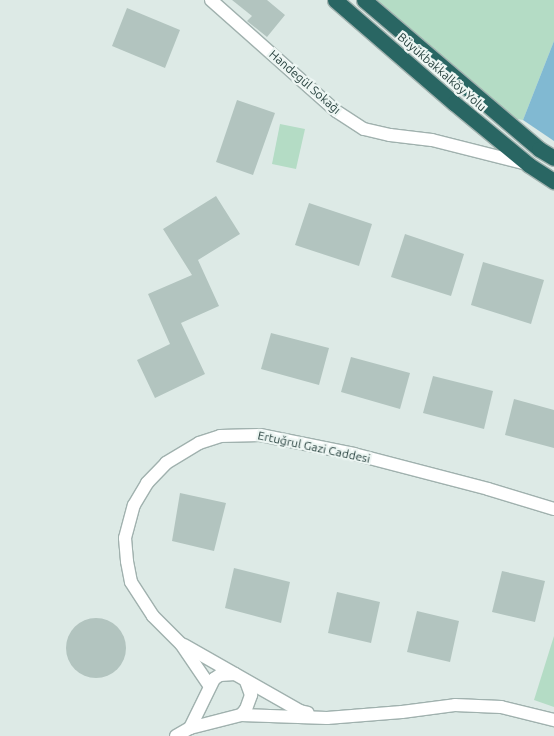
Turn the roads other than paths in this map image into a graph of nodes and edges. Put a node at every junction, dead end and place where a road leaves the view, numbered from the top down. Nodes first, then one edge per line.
1 (211, 0) edge
2 (335, 0) edge
3 (364, 0) edge
4 (554, 159) edge
5 (529, 165) junction
6 (554, 181) edge
7 (554, 509) edge
8 (181, 644) junction
9 (241, 678) junction
10 (208, 690) junction
11 (241, 714) junction
12 (226, 718) junction
13 (326, 718) junction
14 (554, 720) edge
15 (190, 728) junction
16 (176, 736) edge

1 - 5 street, Handegül Sokağı
2 - 5 highway, Büyükbakkalköy Yolu
3 - 4 highway, Büyükbakkalköy Yolu
4 - 5 highway
5 - 6 highway, Büyükbakkalköy Yolu
7 - 8 street, Ertuğrul Gazi Caddesi
8 - 9 street, Ertuğrul Gazi Caddesi
8 - 10 street, Ertuğrul Gazi Caddesi
9 - 10 street
9 - 11 street
9 - 13 street, Ertuğrul Gazi Caddesi
10 - 12 street
10 - 15 street
11 - 12 street
11 - 13 street
12 - 15 street
13 - 14 street
15 - 16 street

